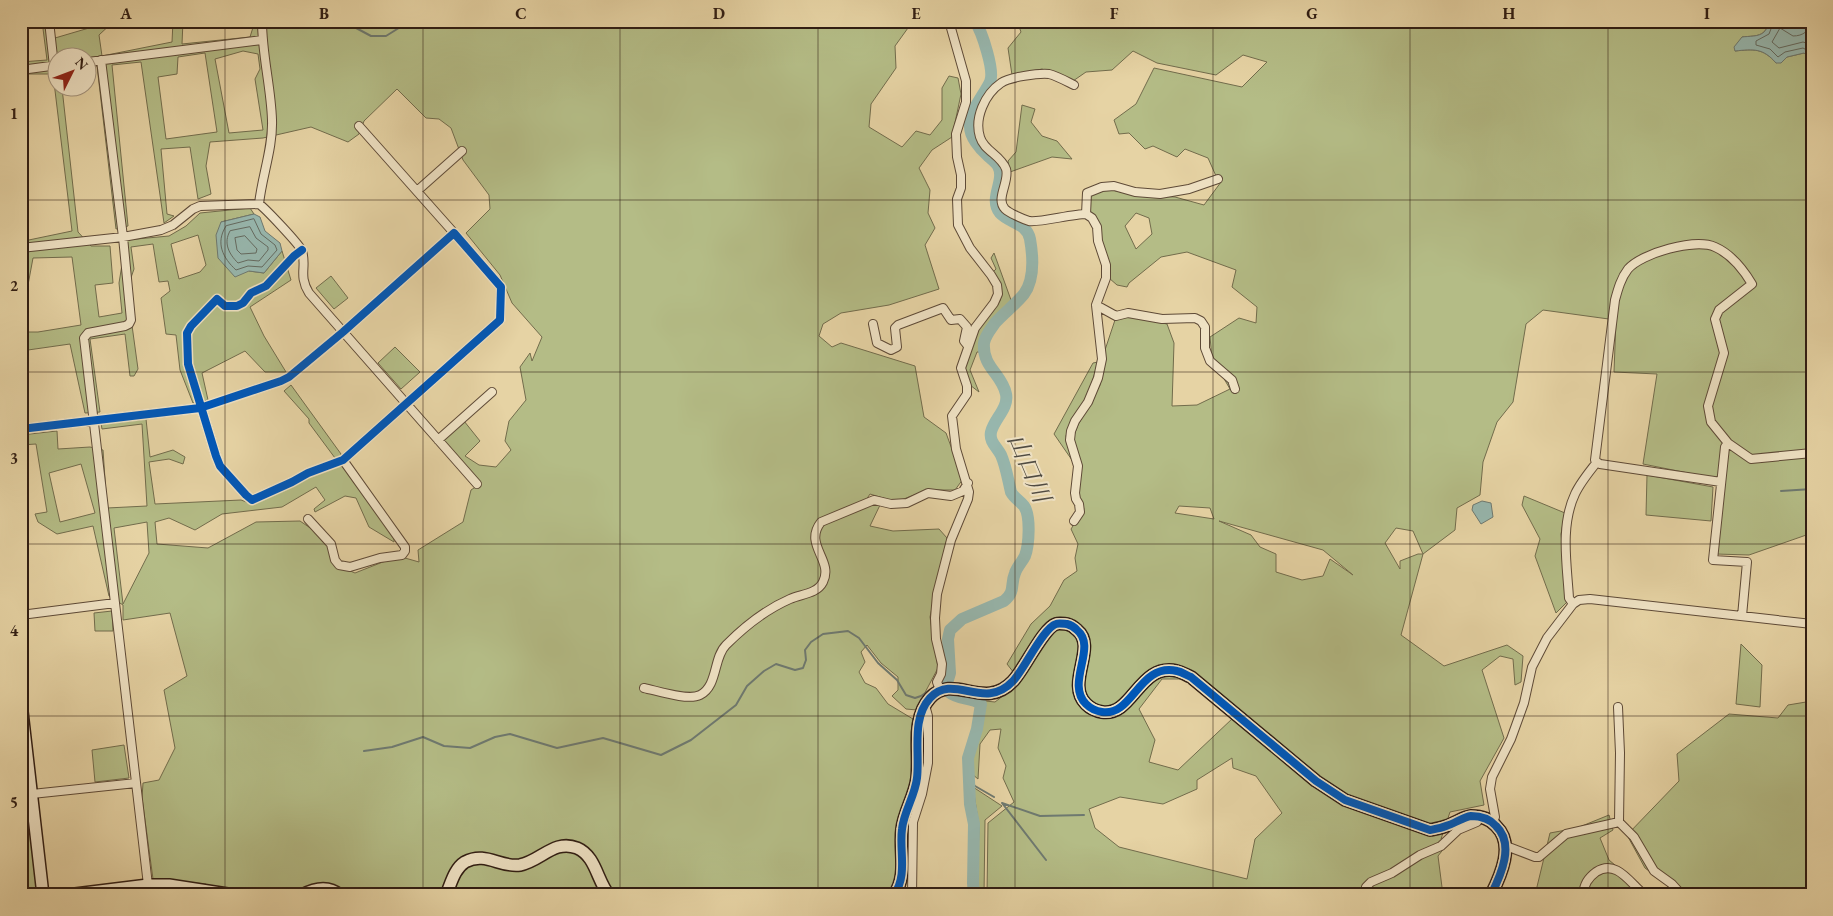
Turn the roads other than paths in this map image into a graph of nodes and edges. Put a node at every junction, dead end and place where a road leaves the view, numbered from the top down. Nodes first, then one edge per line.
1 (49, 21) edge
2 (262, 21) edge
3 (949, 21) edge
4 (262, 40) junction
5 (53, 48) edge
6 (98, 60) edge
7 (101, 60) junction
8 (48, 66) edge
9 (21, 70) edge
10 (1074, 85) dead end
11 (966, 102) junction
12 (980, 110) junction
13 (359, 126) dead end
14 (462, 151) dead end
15 (1218, 179) dead end
16 (417, 191) junction
17 (259, 204) junction
18 (1086, 214) junction
19 (454, 233) junction
20 (123, 237) junction
21 (21, 248) edge
22 (302, 250) junction
23 (1096, 305) junction
24 (873, 324) dead end
25 (343, 332) junction
26 (968, 346) junction
27 (1235, 389) dead end
28 (492, 392) dead end
29 (407, 403) junction
30 (200, 408) junction
31 (94, 420) junction
32 (21, 429) edge
33 (438, 440) junction
34 (1728, 443) junction
35 (1812, 453) edge
36 (343, 460) junction
37 (1597, 462) junction
38 (1721, 482) junction
39 (968, 483) junction
40 (477, 484) dead end
41 (308, 519) dead end
42 (1074, 521) dead end
43 (115, 603) junction
44 (1573, 604) junction
45 (21, 615) edge
46 (1742, 616) junction
47 (1812, 624) edge
48 (939, 687) junction
49 (644, 688) dead end
50 (21, 703) edge
51 (925, 705) junction
52 (1618, 707) dead end
53 (136, 783) junction
54 (32, 794) junction
55 (1480, 817) junction
56 (1493, 822) junction
57 (1618, 822) junction
58 (1506, 846) junction
59 (148, 885) junction
60 (192, 892) edge
61 (43, 895) edge
62 (67, 895) edge
63 (234, 895) edge
64 (302, 895) edge
65 (340, 895) edge
66 (446, 895) edge
67 (609, 895) edge
68 (894, 895) edge
69 (912, 895) edge
70 (1367, 895) edge
71 (1491, 895) edge
72 (1583, 895) edge
73 (1645, 895) edge
74 (1682, 895) edge

1 - 5 street
2 - 4 street
3 - 11 street
4 - 7 street
4 - 17 street
6 - 7 street
7 - 20 street
8 - 9 street
10 - 12 street
11 - 12 street
11 - 26 street
12 - 18 street
13 - 16 street
14 - 16 street
15 - 18 street
16 - 19 street
17 - 20 street
17 - 22 street
18 - 23 street
19 - 25 street
19 - 29 street
20 - 21 street
20 - 31 street
22 - 25 street
22 - 30 street
23 - 27 street
23 - 42 street
24 - 26 street
25 - 29 street
25 - 30 street
26 - 39 street
28 - 33 street
29 - 33 street
29 - 36 street
30 - 31 street
30 - 36 street
31 - 32 street
31 - 43 street
33 - 40 street
34 - 35 street
34 - 37 street
34 - 38 street
36 - 41 street
37 - 38 street
37 - 44 street
38 - 46 street
39 - 48 street
39 - 49 street
43 - 45 street
43 - 53 street
44 - 46 street
44 - 56 street
46 - 47 street
48 - 51 street
48 - 55 street
50 - 54 street
51 - 68 street
51 - 69 street
52 - 57 street
53 - 54 street
53 - 59 street
54 - 61 street
55 - 56 street
55 - 70 street
56 - 58 street
57 - 58 street
57 - 74 street
58 - 71 street
59 - 60 street
59 - 62 street
60 - 63 street
64 - 65 street
66 - 67 street
72 - 73 street

